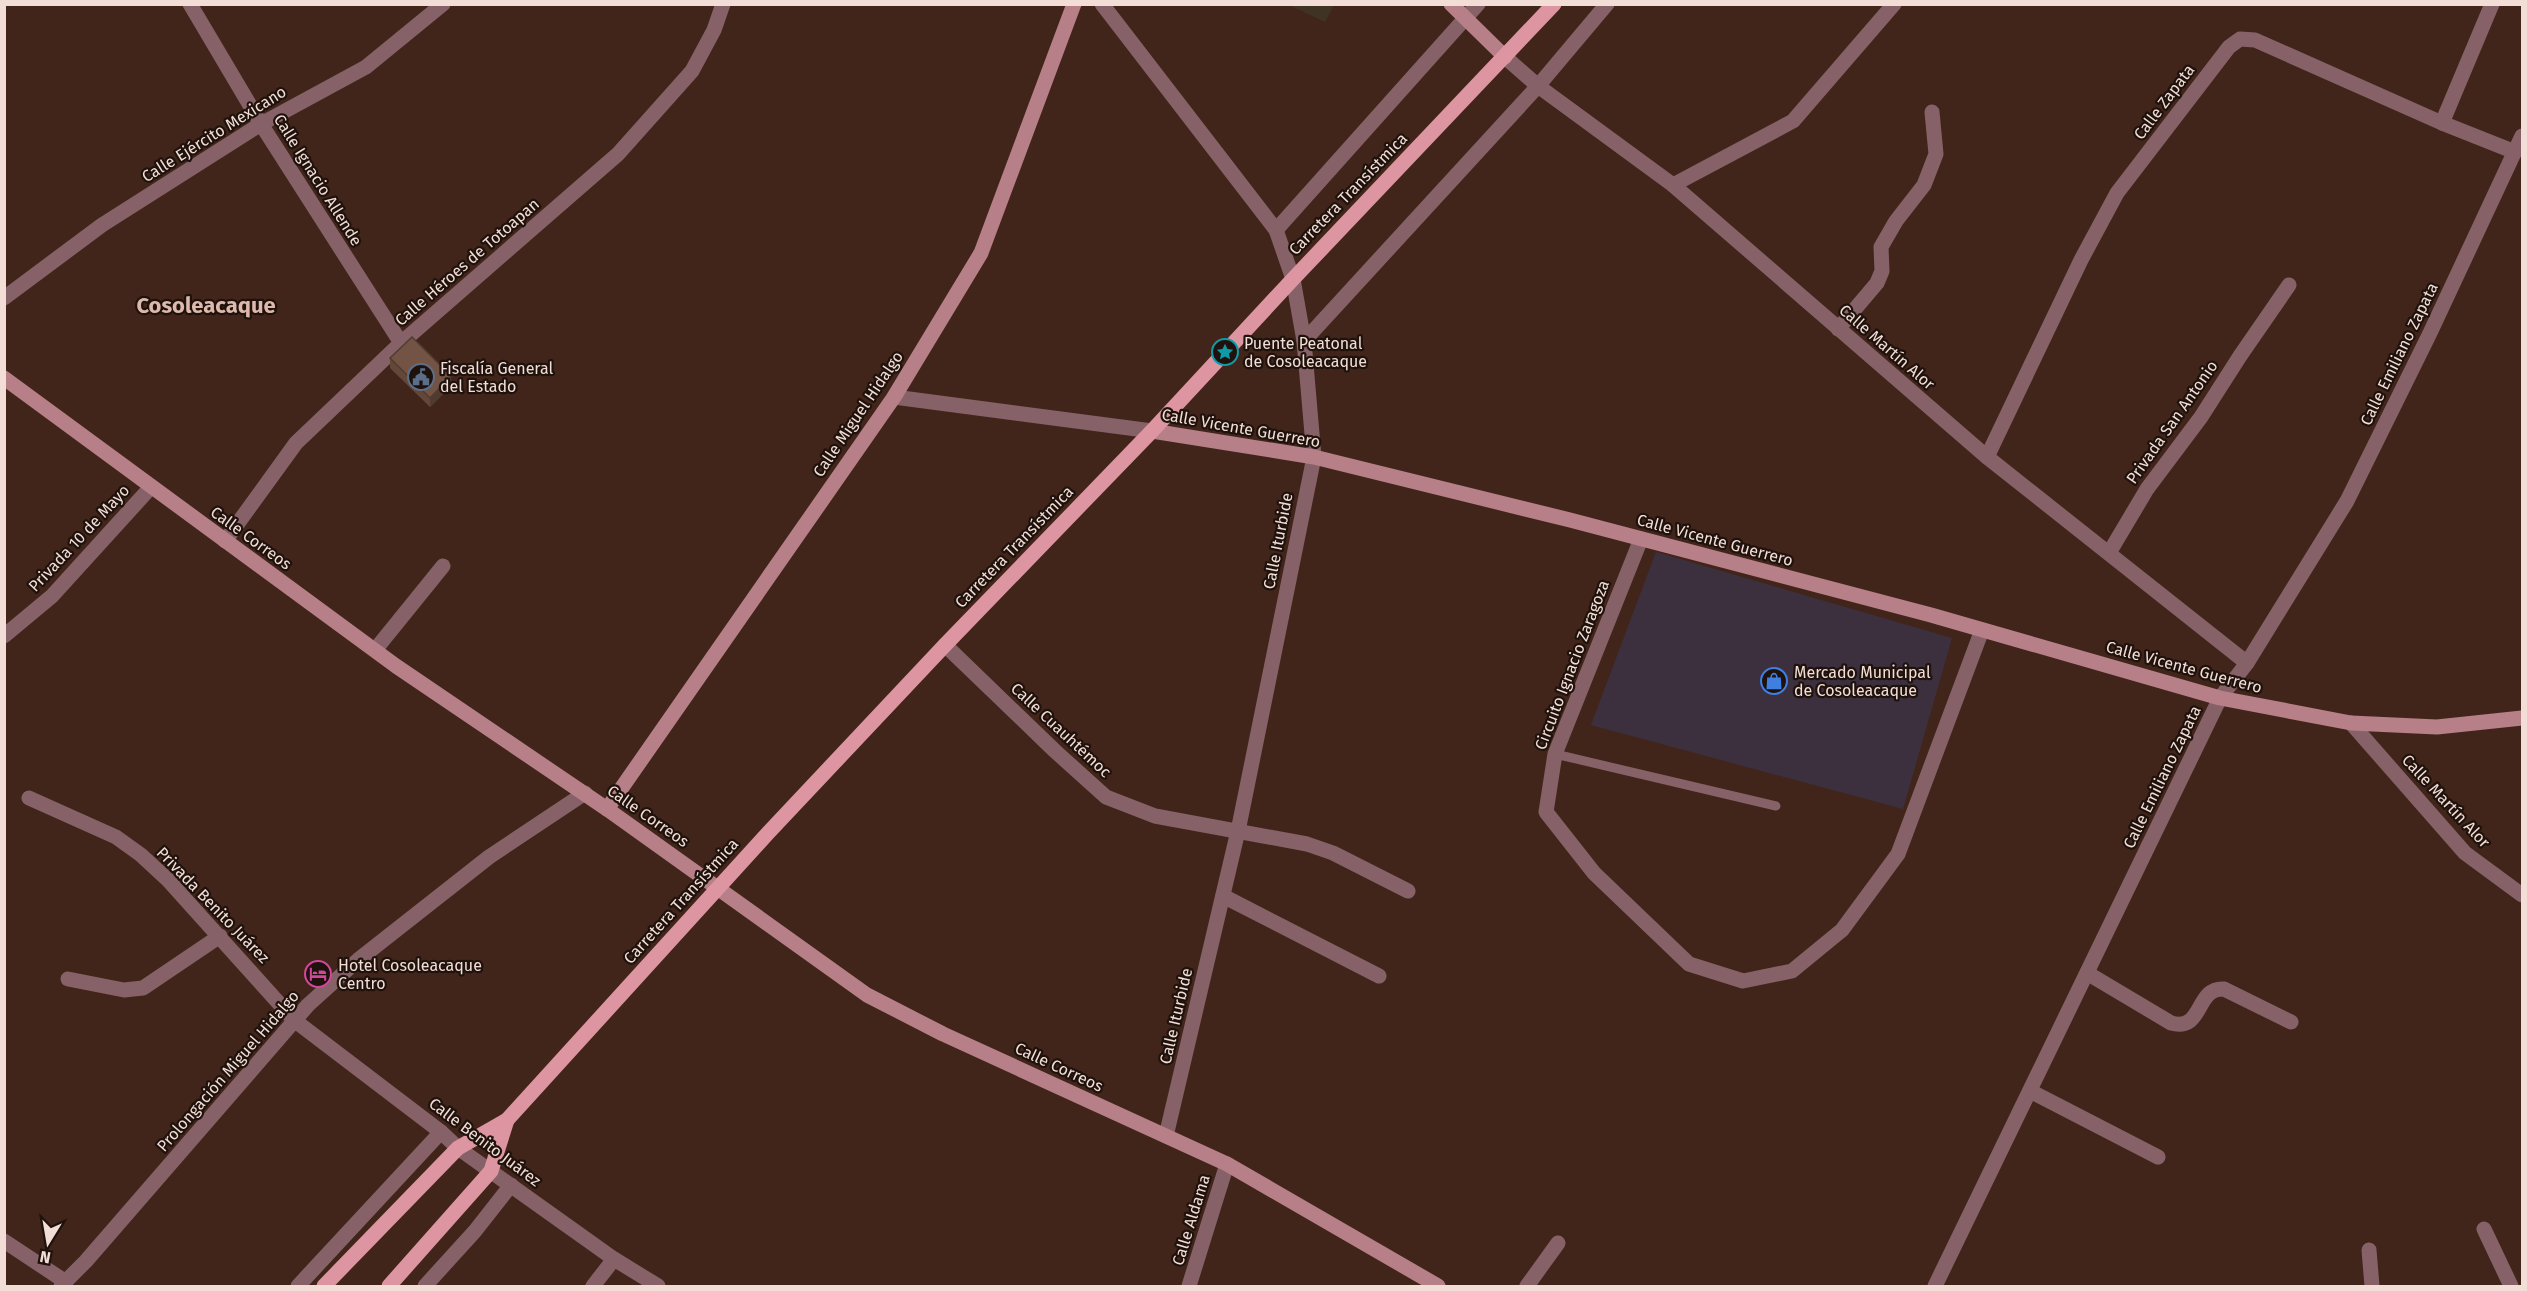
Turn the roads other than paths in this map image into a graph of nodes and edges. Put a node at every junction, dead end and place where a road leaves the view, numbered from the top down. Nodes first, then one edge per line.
1 (190, 4) edge
2 (444, 4) edge
3 (723, 4) edge
4 (1074, 4) edge
5 (1102, 4) edge
6 (1451, 4) edge
7 (1478, 4) edge
8 (1554, 4) edge
9 (1606, 4) edge
10 (1894, 4) edge
11 (2492, 4) edge
12 (1465, 19) junction
13 (1505, 57) junction
14 (1538, 86) junction
15 (1932, 112) dead end
16 (2442, 123) junction
17 (261, 124) junction
18 (2523, 136) edge
19 (2515, 152) junction
20 (1673, 185) junction
21 (1276, 230) junction
22 (1293, 279) junction
23 (2289, 285) dead end
24 (4, 298) edge
25 (1838, 330) junction
26 (1304, 341) junction
27 (400, 343) junction
28 (4, 378) edge
29 (894, 396) junction
30 (1152, 431) junction
31 (1987, 456) junction
32 (1314, 457) junction
33 (151, 487) junction
34 (1641, 539) junction
35 (225, 541) junction
36 (2109, 553) junction
37 (443, 566) dead end
38 (1982, 630) junction
39 (4, 636) edge
40 (945, 645) junction
41 (375, 650) junction
42 (2247, 663) junction
43 (2220, 698) junction
44 (2523, 718) edge
45 (2350, 723) junction
46 (1555, 754) junction
47 (585, 794) junction
48 (29, 798) dead end
49 (1776, 806) dead end
50 (607, 808) junction
51 (1238, 831) junction
52 (718, 886) junction
53 (1408, 891) dead end
54 (2523, 895) edge
55 (1223, 896) junction
56 (220, 936) junction
57 (2087, 973) junction
58 (1379, 976) dead end
59 (68, 979) dead end
60 (294, 1020) junction
61 (2291, 1022) dead end
62 (2030, 1091) junction
63 (507, 1120) junction
64 (441, 1132) junction
65 (1166, 1136) junction
66 (458, 1148) junction
67 (2158, 1157) dead end
68 (1227, 1164) junction
69 (491, 1171) junction
70 (511, 1185) junction
71 (2484, 1229) dead end
72 (4, 1241) edge
73 (1557, 1243) dead end
74 (2369, 1250) dead end
75 (614, 1259) junction
76 (63, 1284) edge
77 (1431, 1285) edge
78 (298, 1287) edge
79 (324, 1287) edge
80 (389, 1287) edge
81 (425, 1287) edge
82 (592, 1287) edge
83 (658, 1287) edge
84 (1189, 1287) edge
85 (1527, 1287) edge
86 (1935, 1287) edge
87 (2372, 1287) edge
88 (2511, 1287) edge

1 - 17 street, Calle Ignacio Allende
2 - 17 street, Calle Ejército Mexicano
3 - 27 street, Calle Héroes de Totoapan
4 - 29 main road, Calle Miguel Hidalgo
5 - 21 street, Calle Iturbide
6 - 12 main road
7 - 12 street
8 - 13 main road, Carretera Transístmica
9 - 14 street
10 - 20 street
11 - 16 street
12 - 13 main road
12 - 21 street
13 - 14 street, Calle Martín Alor
13 - 22 main road, Carretera Transístmica
14 - 20 street, Calle Martín Alor
14 - 26 street
15 - 25 street
16 - 19 street, Calle Zapata
16 - 31 street, Calle Zapata
17 - 24 street, Calle Ejército Mexicano
17 - 27 street, Calle Ignacio Allende
18 - 19 street, Calle Emiliano Zapata
19 - 42 street, Calle Emiliano Zapata
20 - 25 street, Calle Martín Alor
21 - 22 street, Calle Iturbide
22 - 26 street, Calle Iturbide
22 - 30 main road, Carretera Transístmica
23 - 36 street, Privada San Antonio
25 - 31 street, Calle Martín Alor
26 - 32 street, Calle Iturbide
27 - 35 street, Calle Héroes de Totoapan
28 - 33 main road, Calle Correos
29 - 30 street, Calle Vicente Guerrero
29 - 50 main road, Calle Miguel Hidalgo
30 - 32 main road, Calle Vicente Guerrero
30 - 40 main road, Carretera Transístmica
31 - 36 street, Calle Martín Alor
32 - 34 main road, Calle Vicente Guerrero
32 - 51 street, Calle Iturbide
33 - 35 main road, Calle Correos
33 - 39 street, Privada 10 de Mayo
34 - 38 main road, Calle Vicente Guerrero
34 - 46 street, Circuito Ignacio Zaragoza
35 - 41 main road, Calle Correos
36 - 42 street, Calle Martín Alor
37 - 41 street
38 - 43 main road, Calle Vicente Guerrero
38 - 46 street, Circuito Ignacio Zaragoza
40 - 51 street, Calle Cuauhtémoc
40 - 52 main road, Carretera Transístmica
41 - 47 main road, Calle Correos
42 - 43 street, Calle Emiliano Zapata
43 - 45 main road, Calle Vicente Guerrero
43 - 57 street, Calle Emiliano Zapata
44 - 45 main road, Calle Vicente Guerrero
45 - 54 street, Calle Martín Alor
46 - 49 lane
47 - 50 main road, Calle Correos
47 - 60 street, Prolongación Miguel Hidalgo
48 - 56 street, Privada Benito Juárez
50 - 52 main road, Calle Correos
51 - 53 street, Calle Cuauhtémoc
51 - 55 street, Calle Iturbide
52 - 63 main road, Carretera Transístmica
52 - 65 main road, Calle Correos
55 - 58 street
55 - 65 street, Calle Iturbide
56 - 59 street
56 - 60 street, Privada Benito Juárez
57 - 61 street
57 - 62 street, Calle Emiliano Zapata
60 - 64 street, Calle Benito Juárez
60 - 76 street, Prolongación Miguel Hidalgo
62 - 67 street
62 - 86 street, Calle Emiliano Zapata
63 - 66 main road, Carretera Transístmica
63 - 69 main road, Carretera Transístmica
64 - 66 street, Calle Benito Juárez
64 - 78 street
65 - 68 main road, Calle Correos
66 - 69 street, Calle Benito Juárez
66 - 79 main road, Carretera Transístmica
68 - 77 main road, Calle Correos
68 - 84 street, Calle Aldama
69 - 70 street, Calle Benito Juárez
69 - 80 main road, Carretera Transístmica
70 - 75 street, Calle Benito Juárez
70 - 81 street
71 - 88 street
72 - 76 street
73 - 85 street
74 - 87 street
75 - 82 street
75 - 83 street, Calle Benito Juárez

